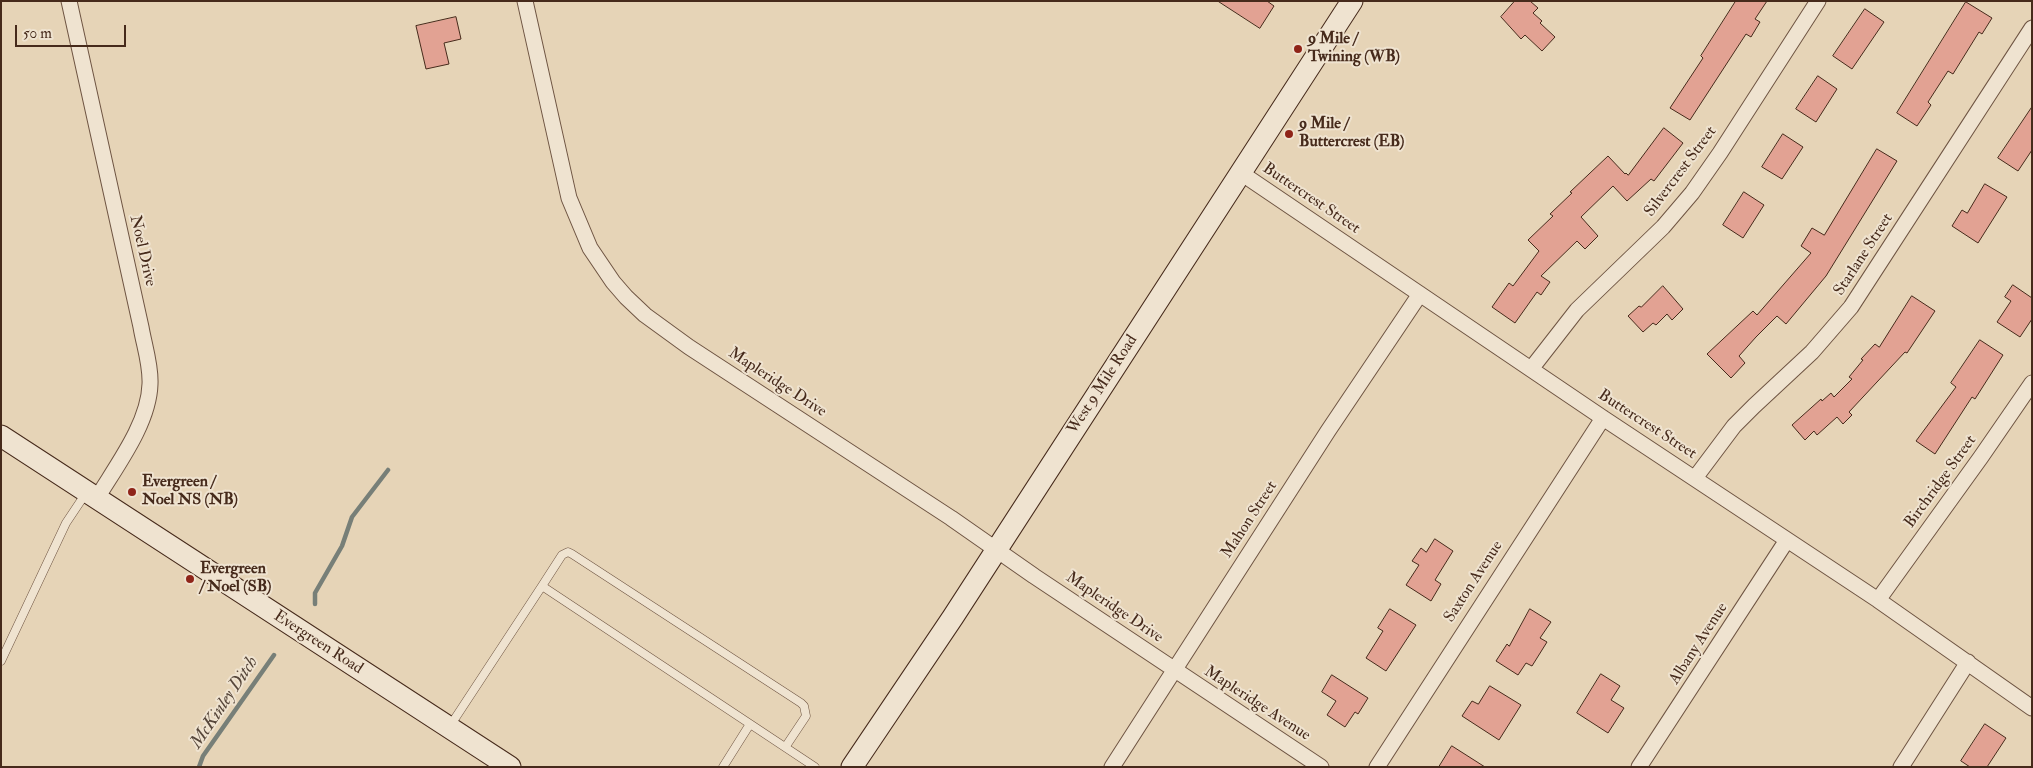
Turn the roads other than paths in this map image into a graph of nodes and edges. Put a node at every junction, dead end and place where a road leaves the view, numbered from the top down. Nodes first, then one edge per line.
1 (69, 1) edge
2 (525, 1) edge
3 (1352, 1) edge
4 (1818, 1) edge
5 (2032, 28) edge
6 (1241, 173) junction
7 (1420, 294) junction
8 (1531, 369) junction
9 (2032, 383) edge
10 (1603, 418) junction
11 (1, 436) edge
12 (1695, 478) junction
13 (92, 494) junction
14 (1787, 540) junction
15 (996, 550) junction
16 (542, 586) junction
17 (1878, 600) junction
18 (1, 661) edge
19 (1968, 662) junction
20 (1175, 670) junction
21 (2032, 708) edge
22 (750, 724) junction
23 (449, 727) junction
24 (786, 746) junction
25 (510, 767) edge
26 (723, 767) edge
27 (815, 767) edge
28 (852, 767) edge
29 (1112, 767) edge
30 (1321, 767) edge
31 (1377, 767) edge
32 (1639, 767) edge
33 (1901, 767) edge

1 - 13 street, Noel Drive
2 - 15 street, Mapleridge Drive
3 - 6 main road, West 9 Mile Road
4 - 8 street, Silvercrest Street
5 - 12 street, Starlane Street
6 - 7 street, Buttercrest Street
6 - 15 main road, West 9 Mile Road
7 - 8 street, Buttercrest Street
7 - 20 street, Mahon Street
8 - 10 street, Buttercrest Street
9 - 17 street, Birchridge Street
10 - 12 street, Buttercrest Street
10 - 31 street, Saxton Avenue
11 - 13 main road, Evergreen Road
12 - 14 street, Buttercrest Street
13 - 18 lane
13 - 23 main road, Evergreen Road
14 - 17 street, Buttercrest Street
14 - 32 street, Albany Avenue
15 - 20 street, Mapleridge Drive
15 - 28 main road, West 9 Mile Road
16 - 22 lane
16 - 23 lane
16 - 24 lane
17 - 19 street, Buttercrest Street
19 - 21 street, Buttercrest Street
19 - 33 street
20 - 29 street, Mahon Street
20 - 30 street, Mapleridge Avenue
22 - 24 lane
22 - 26 lane
23 - 25 main road, Evergreen Road
24 - 27 lane

